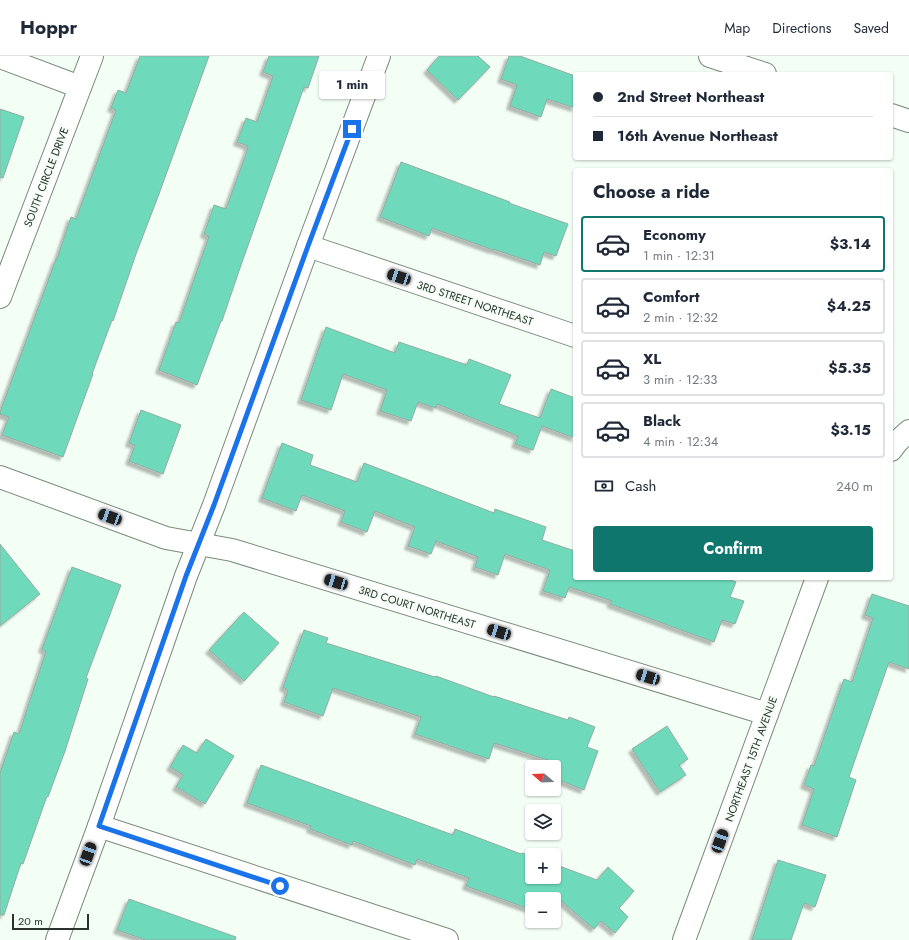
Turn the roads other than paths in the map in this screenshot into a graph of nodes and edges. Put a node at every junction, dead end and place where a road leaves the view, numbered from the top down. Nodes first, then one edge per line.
1 (92, 56) edge
2 (379, 56) edge
3 (710, 56) edge
4 (0, 57) edge
5 (759, 72) edge
6 (80, 87) junction
7 (893, 116) edge
8 (909, 121) edge
9 (308, 246) junction
10 (0, 297) edge
11 (573, 335) edge
12 (0, 477) edge
13 (199, 544) junction
14 (816, 580) edge
15 (767, 714) junction
16 (99, 826) junction
17 (57, 940) edge
18 (447, 940) edge
19 (684, 940) edge

1 - 6 street, SOUTH CIRCLE DRIVE
2 - 9 street
3 - 5 street
4 - 6 street
6 - 10 street, SOUTH CIRCLE DRIVE
7 - 8 street
9 - 11 street, 3RD STREET NORTHEAST
9 - 13 street
12 - 13 street, 3RD COURT NORTHEAST
13 - 15 street, 3RD COURT NORTHEAST
13 - 16 street
14 - 15 street, NORTHEAST 15TH AVENUE
15 - 19 street, NORTHEAST 15TH AVENUE
16 - 17 street
16 - 18 street

